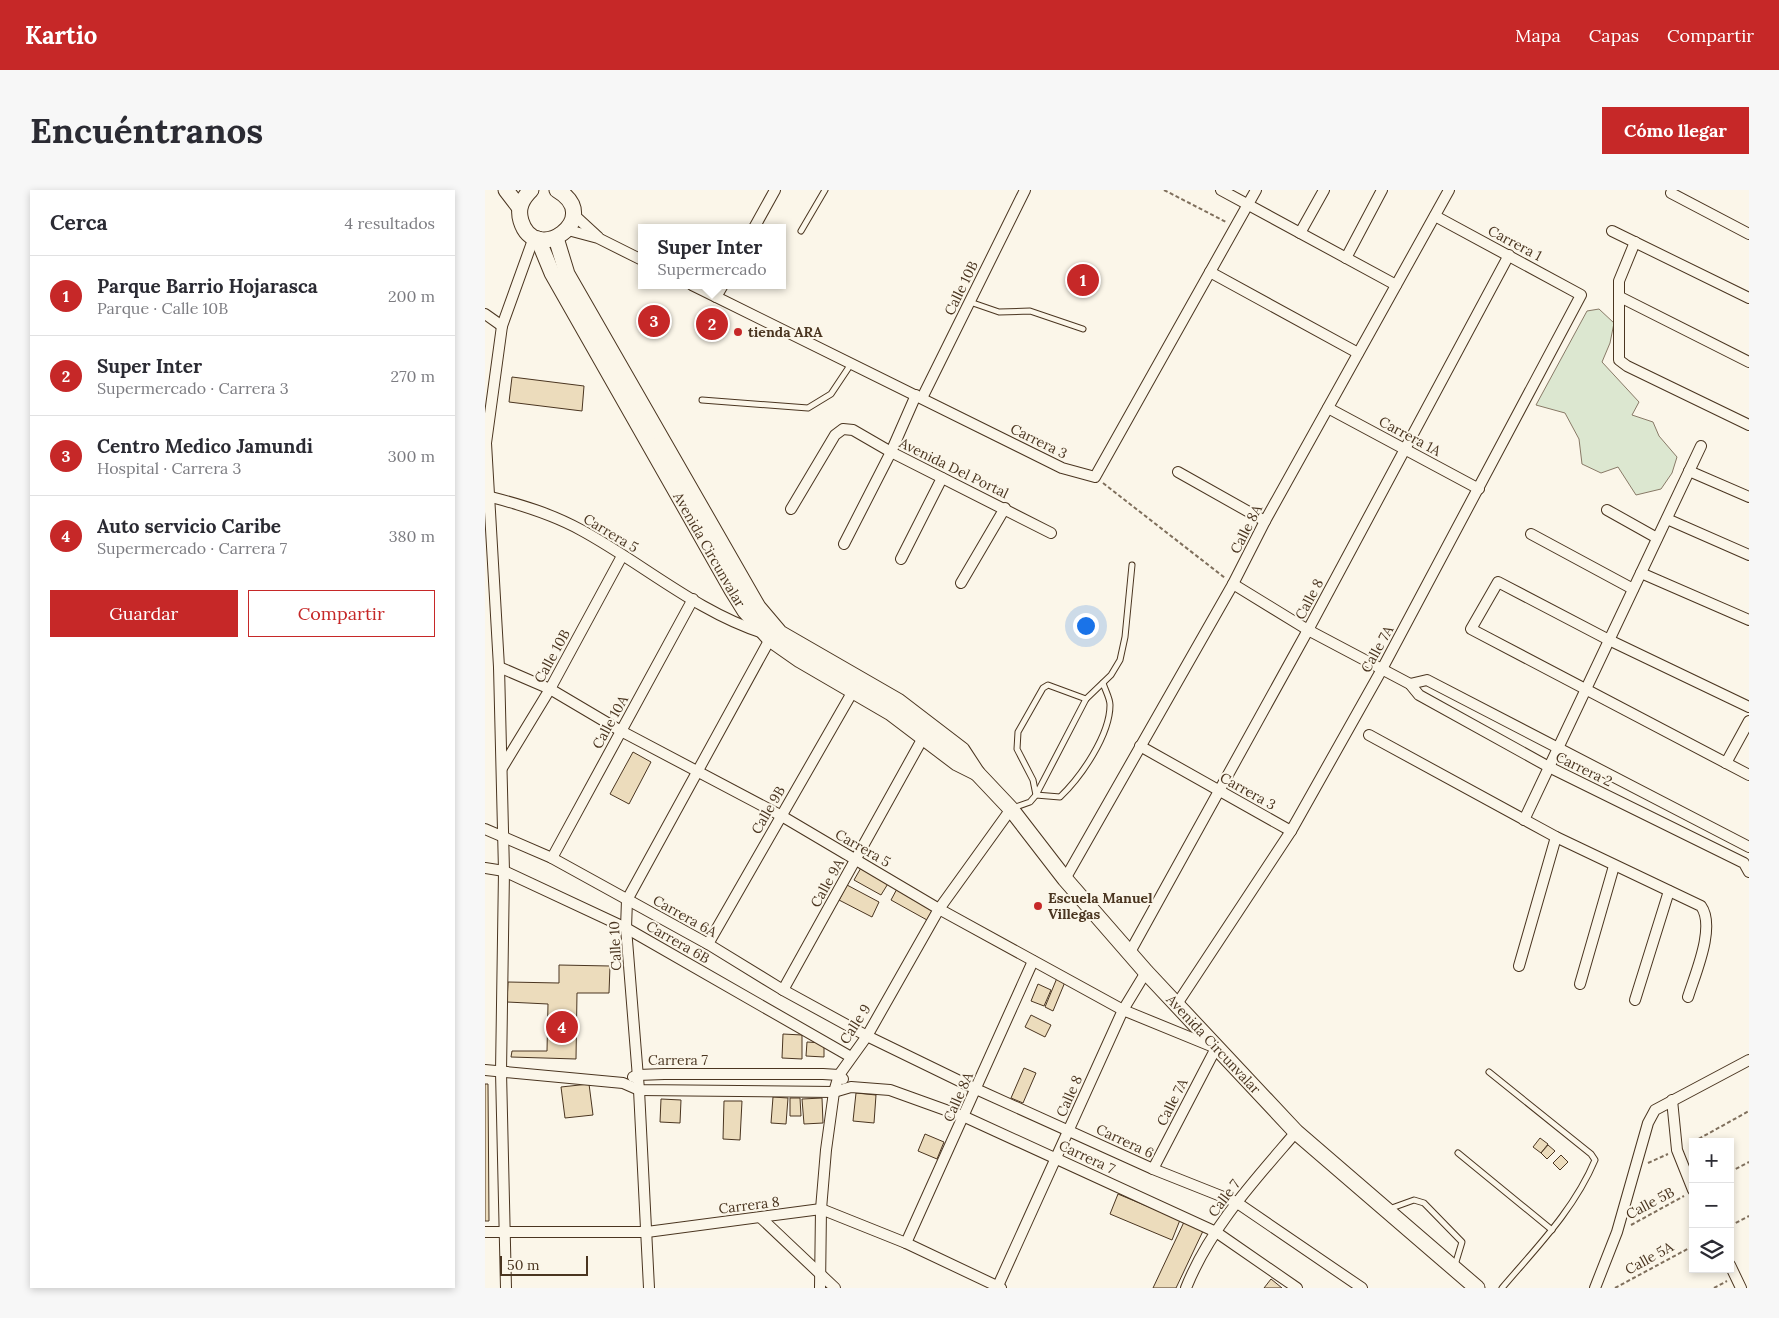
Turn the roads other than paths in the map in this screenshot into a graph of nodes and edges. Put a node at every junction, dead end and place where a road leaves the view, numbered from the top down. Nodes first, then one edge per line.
1 (506, 190) edge
2 (531, 190) edge
3 (557, 190) edge
4 (775, 190) edge
5 (825, 190) edge
6 (1025, 190) edge
7 (1221, 190) edge
8 (1256, 190) edge
9 (1324, 190) edge
10 (1382, 190) edge
11 (1449, 190) edge
12 (1671, 193) dead end
13 (1249, 204) junction
14 (519, 207) junction
15 (573, 214) junction
16 (1435, 216) junction
17 (756, 224) edge
18 (801, 230) dead end
19 (1612, 231) dead end
20 (1300, 233) junction
21 (562, 234) junction
22 (1749, 234) edge
23 (536, 238) junction
24 (598, 238) junction
25 (1635, 242) junction
26 (1509, 255) junction
27 (638, 258) edge
28 (1345, 258) junction
29 (1210, 272) junction
30 (1396, 285) junction
31 (700, 289) edge
32 (721, 289) edge
33 (1581, 295) joint
34 (716, 297) junction
35 (1620, 297) junction
36 (1749, 298) edge
37 (970, 302) junction
38 (485, 314) edge
39 (503, 326) junction
40 (1083, 329) dead end
41 (1359, 353) junction
42 (1749, 362) edge
43 (851, 363) junction
44 (919, 397) junction
45 (702, 400) dead end
46 (1328, 408) junction
47 (1749, 425) edge
48 (486, 443) edge
49 (1701, 446) dead end
50 (1404, 448) junction
51 (891, 452) junction
52 (1689, 471) junction
53 (1178, 472) dead end
54 (942, 478) junction
55 (1479, 489) junction
56 (491, 497) junction
57 (1749, 497) edge
58 (1005, 508) junction
59 (791, 509) dead end
60 (1607, 510) dead end
61 (1667, 519) junction
62 (1265, 521) junction
63 (1051, 533) dead end
64 (1531, 534) dead end
65 (1657, 538) junction
66 (844, 544) dead end
67 (1749, 555) edge
68 (622, 556) junction
69 (901, 558) dead end
70 (1132, 565) dead end
71 (1641, 573) junction
72 (961, 583) dead end
73 (1233, 584) junction
74 (1633, 589) junction
75 (693, 599) junction
76 (1749, 620) edge
77 (1308, 630) junction
78 (767, 636) junction
79 (1609, 640) junction
80 (499, 667) junction
81 (1381, 670) junction
82 (1103, 683) junction
83 (1410, 684) junction
84 (550, 688) junction
85 (1585, 691) junction
86 (853, 692) junction
87 (1086, 699) junction
88 (1749, 707) edge
89 (1749, 721) edge
90 (621, 731) junction
91 (1369, 735) dead end
92 (924, 736) junction
93 (1140, 746) junction
94 (1558, 749) junction
95 (1726, 764) junction
96 (502, 768) junction
97 (1549, 768) junction
98 (696, 772) junction
99 (977, 773) junction
100 (1749, 775) edge
101 (1219, 792) junction
102 (1037, 795) junction
103 (1011, 809) junction
104 (780, 815) junction
105 (1524, 820) junction
106 (485, 829) edge
107 (1291, 831) junction
108 (503, 836) junction
109 (1556, 837) junction
110 (1749, 847) edge
111 (1749, 853) edge
112 (552, 858) junction
113 (856, 859) junction
114 (1614, 866) junction
115 (1747, 867) edge
116 (485, 868) edge
117 (504, 871) junction
118 (1065, 879) junction
119 (1669, 891) junction
120 (627, 900) junction
121 (939, 909) junction
122 (626, 928) junction
123 (708, 944) junction
124 (1129, 952) junction
125 (1033, 961) junction
126 (1519, 966) dead end
127 (1146, 972) junction
128 (1579, 984) dead end
129 (783, 990) junction
130 (1688, 997) dead end
131 (1635, 1000) dead end
132 (1177, 1004) junction
133 (1123, 1010) junction
134 (867, 1036) junction
135 (1216, 1048) junction
136 (851, 1057) junction
137 (1749, 1060) edge
138 (485, 1070) edge
139 (501, 1072) junction
140 (1489, 1072) dead end
141 (638, 1075) junction
142 (839, 1075) junction
143 (623, 1082) junction
144 (851, 1087) junction
145 (976, 1089) junction
146 (639, 1090) junction
147 (833, 1092) junction
148 (1672, 1100) junction
149 (965, 1117) junction
150 (1069, 1130) junction
151 (1296, 1132) junction
152 (1458, 1153) dead end
153 (1057, 1158) junction
154 (1153, 1169) junction
155 (1689, 1193) edge
156 (1235, 1202) junction
157 (821, 1209) junction
158 (1387, 1210) junction
159 (761, 1218) junction
160 (1552, 1230) junction
161 (485, 1232) edge
162 (506, 1232) junction
163 (647, 1232) junction
164 (1215, 1232) junction
165 (906, 1243) junction
166 (1454, 1268) junction
167 (1734, 1273) edge
168 (820, 1275) junction
169 (999, 1287) edge
170 (506, 1288) edge
171 (649, 1288) edge
172 (820, 1288) edge
173 (835, 1288) edge
174 (1186, 1288) edge
175 (1297, 1288) edge
176 (1362, 1288) edge
177 (1477, 1288) edge
178 (1502, 1288) edge
179 (1595, 1288) edge
180 (1741, 1288) edge

1 - 14 main road
2 - 14 main road
3 - 15 main road
4 - 17 street
5 - 18 lane
6 - 37 street, Calle 10B
7 - 13 street
8 - 13 street
9 - 20 street
10 - 28 street
11 - 16 street, Calle 8A
12 - 22 street
13 - 20 street
13 - 29 street
14 - 23 main road, Avenida Circunvalar
15 - 21 main road
15 - 24 street
16 - 26 street, Carrera 1
16 - 30 street, Calle 8A
19 - 25 street
20 - 28 street
21 - 23 main road
21 - 24 street
21 - 99 main road, Avenida Circunvalar
23 - 39 street
23 - 78 main road, Avenida Circunvalar
24 - 27 street
25 - 35 street
25 - 36 street
26 - 33 street, Carrera 1
26 - 50 street, Calle 8
28 - 30 street
29 - 41 street
29 - 44 street, Carrera 3
30 - 41 street, Calle 8A
31 - 34 street, Carrera 3
32 - 34 street
33 - 55 street, Calle 7A
34 - 43 street, Carrera 3
35 - 42 street
35 - 47 street
37 - 40 lane
37 - 44 street, Calle 10B
38 - 39 street
39 - 48 street
41 - 46 street, Calle 8A
43 - 44 street, Carrera 3
43 - 45 lane
44 - 51 street, Calle 10B
46 - 50 street, Carrera 1A
46 - 62 street, Calle 8A
48 - 56 street
49 - 52 street
50 - 55 street, Carrera 1A
50 - 77 street, Calle 8
51 - 54 street, Avenida Del Portal
51 - 59 street, Avenida Del Portal
51 - 66 street, Calle 10B
52 - 57 street
52 - 61 street
53 - 62 street
54 - 58 street, Avenida Del Portal
54 - 69 street
55 - 81 street, Calle 7A
56 - 68 street, Carrera 5
56 - 80 street
58 - 63 street, Avenida Del Portal
58 - 72 street
60 - 65 street
61 - 65 street
61 - 67 street
62 - 73 street, Calle 8A
64 - 74 street
65 - 71 street
68 - 75 street, Carrera 5
68 - 84 street, Calle 10B
70 - 82 lane
71 - 74 street
71 - 76 street
73 - 77 street, Carrera 2
73 - 93 street, Calle 8A
74 - 79 street
75 - 78 street, Carrera 5
75 - 90 street, Calle 10A
77 - 81 street, Carrera 2
77 - 101 street, Calle 8
78 - 86 main road, Avenida Circunvalar
78 - 98 street, Calle 10
79 - 85 street
79 - 85 street
79 - 88 street
80 - 84 street, Carrera 5
80 - 96 street
81 - 83 street, Carrera 2
81 - 107 street, Calle 7A
82 - 87 lane
82 - 102 lane
83 - 94 street, Carrera 2
83 - 97 street, Carrera 2
84 - 90 street, Carrera 5
84 - 96 street, Calle 10B
85 - 94 street
85 - 95 street
86 - 92 main road, Avenida Circunvalar
86 - 104 street, Calle 9B
87 - 102 lane
87 - 102 lane
89 - 95 street
90 - 98 street, Carrera 5
90 - 112 street, Calle 10A
91 - 105 street
92 - 99 main road, Avenida Circunvalar
92 - 113 street, Calle 9A
93 - 101 street, Carrera 3
93 - 118 street, Calle 8A
94 - 97 street
94 - 110 street, Carrera 2
95 - 100 street
96 - 108 street
97 - 105 street
97 - 115 street, Carrera 2
98 - 104 street, Carrera 5
98 - 120 street, Calle 10
99 - 103 main road, Avenida Circunvalar
101 - 107 street, Carrera 3
101 - 124 street, Calle 8
102 - 103 lane
103 - 118 main road, Avenida Circunvalar
103 - 121 street, Calle 9
104 - 113 street, Carrera 5
104 - 123 street, Calle 9B
105 - 109 street
106 - 108 street, Carrera 6A
107 - 132 street, Calle 7A
108 - 112 street, Carrera 6A
108 - 117 street
109 - 114 street
109 - 126 street
111 - 115 street
112 - 120 street, Carrera 6A
113 - 121 street, Carrera 5
113 - 129 street, Calle 9A
114 - 119 street
114 - 128 street
116 - 117 street, Carrera 6B
117 - 122 street, Carrera 6B
117 - 139 street
118 - 124 main road, Avenida Circunvalar
119 - 130 street
119 - 131 street
120 - 122 street, Calle 10
120 - 123 street, Carrera 6A
121 - 125 street, Carrera 5
121 - 134 street, Calle 9
122 - 136 street, Carrera 6B
122 - 141 street, Calle 10
123 - 129 street, Carrera 6A
124 - 127 main road, Avenida Circunvalar
125 - 133 street, Carrera 5
125 - 145 street, Calle 8A
127 - 132 main road, Avenida Circunvalar
127 - 133 street, Calle 8
129 - 134 street, Carrera 6A
132 - 135 main road, Avenida Circunvalar
133 - 135 street, Carrera 5
133 - 150 street, Calle 8
134 - 136 street, Calle 9
134 - 145 street, Carrera 6
135 - 151 main road, Avenida Circunvalar
135 - 154 street, Calle 7A
136 - 142 street, Calle 9
137 - 148 street
138 - 139 street, Carrera 7
139 - 143 street, Carrera 7
139 - 162 street
140 - 160 lane
141 - 142 street, Carrera 7
141 - 143 street, Carrera 7
141 - 146 street, Calle 10
142 - 144 street
142 - 147 street, Calle 9
143 - 146 street, Carrera 7
144 - 147 street, Carrera 7
144 - 149 street, Carrera 7
145 - 149 street, Calle 8A
145 - 150 street, Carrera 6
146 - 147 street, Carrera 7
146 - 163 street, Calle 10
147 - 157 street, Calle 9
148 - 155 street
148 - 179 street
149 - 153 street, Carrera 7
149 - 165 street, Calle 8A
150 - 153 street, Calle 8
150 - 154 street, Carrera 6
151 - 156 street, Calle 7
151 - 158 main road, Avenida Circunvalar
152 - 160 lane
153 - 164 street, Carrera 7
153 - 169 street, Calle 8
154 - 156 street, Carrera 6
156 - 164 street, Calle 7
156 - 176 street, Carrera 6
157 - 159 street, Carrera 8
157 - 165 street
157 - 168 street, Calle 9
158 - 166 main road, Avenida Circunvalar
158 - 166 lane
159 - 163 street, Carrera 8
159 - 168 street
160 - 178 lane
161 - 162 street, Carrera 8
162 - 163 street, Carrera 8
162 - 170 street
163 - 171 street, Calle 10
164 - 174 street, Calle 7
164 - 175 street, Carrera 7
165 - 169 street
166 - 177 main road, Avenida Circunvalar
167 - 180 street
168 - 172 street, Calle 9
168 - 173 street

